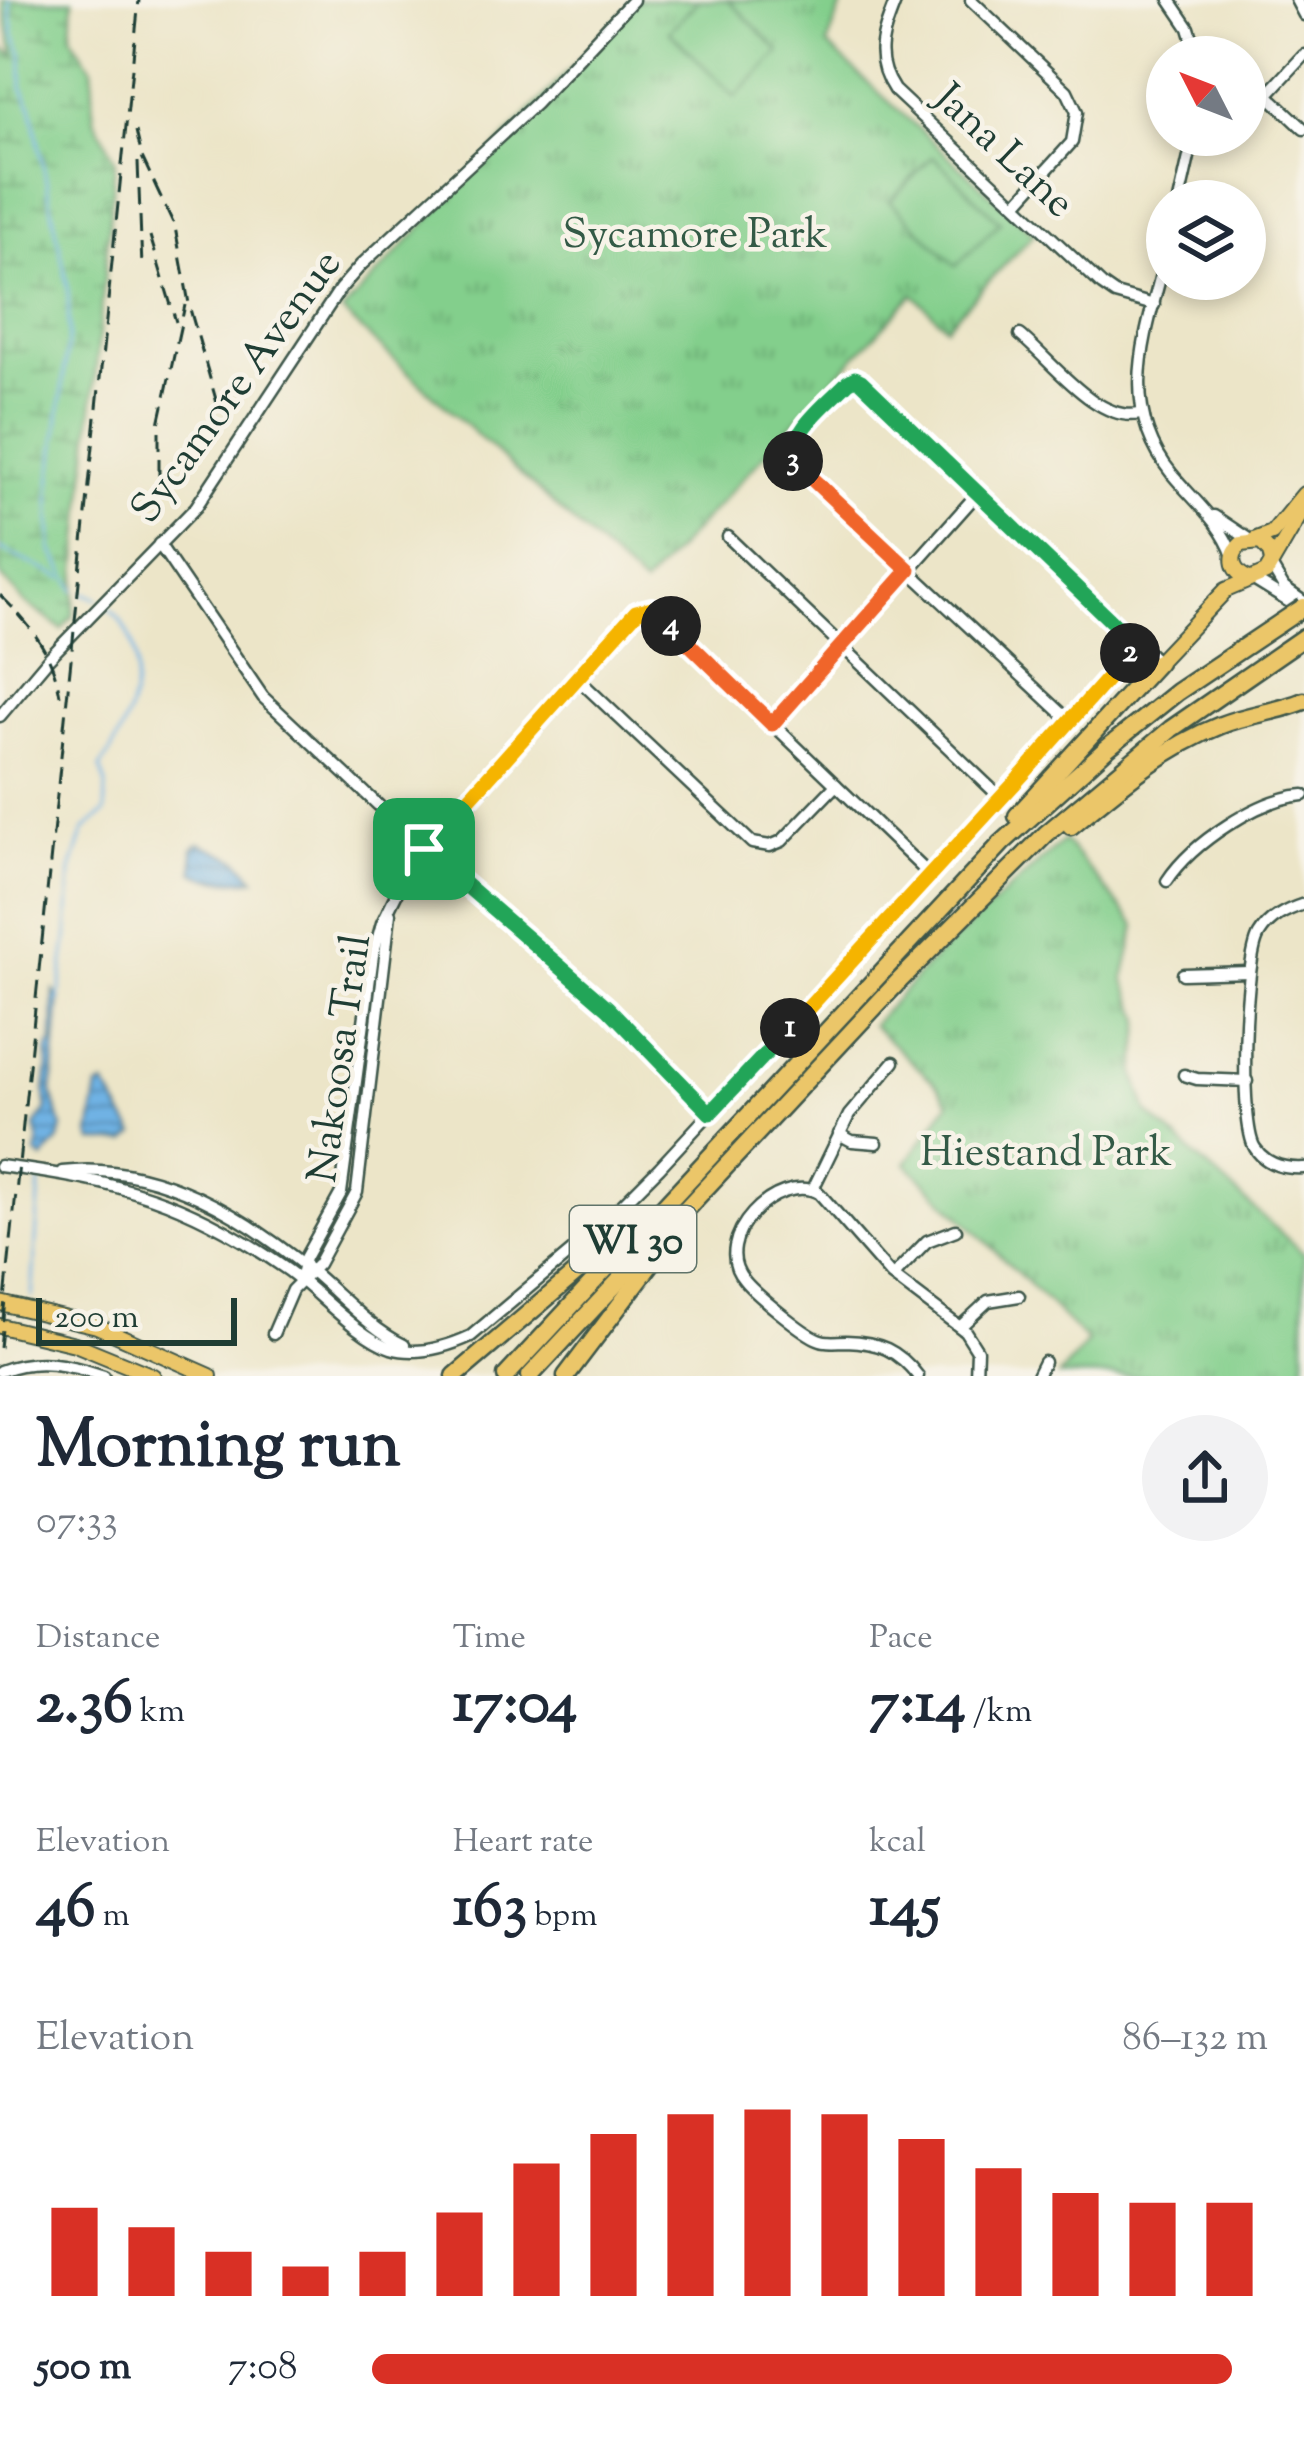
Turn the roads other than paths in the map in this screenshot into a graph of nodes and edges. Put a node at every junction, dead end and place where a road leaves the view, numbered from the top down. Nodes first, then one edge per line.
1 (633, 0) edge
2 (896, 0) edge
3 (971, 0) edge
4 (1171, 0) edge
5 (1296, 0) edge
6 (1304, 15) edge
7 (1193, 36) edge
8 (1304, 56) edge
9 (1268, 94) joint
10 (1304, 129) edge
11 (1017, 203) junction
12 (1155, 300) edge
13 (1154, 305) junction
14 (1021, 335) dead end
15 (1140, 414) junction
16 (977, 494) junction
17 (1304, 494) edge
18 (1304, 508) edge
19 (1206, 510) junction
20 (728, 537) dead end
21 (1252, 540) junction
22 (159, 544) junction
23 (1233, 557) junction
24 (1271, 564) junction
25 (909, 570) junction
26 (1250, 579) junction
27 (1210, 603) junction
28 (1304, 607) edge
29 (1304, 637) edge
30 (1136, 645) junction
31 (842, 646) junction
32 (1158, 662) junction
33 (577, 678) junction
34 (1304, 701) edge
35 (0, 716) edge
36 (1070, 721) junction
37 (772, 724) junction
38 (836, 785) junction
39 (1304, 795) edge
40 (1001, 798) junction
41 (424, 849) junction
42 (931, 876) junction
43 (1167, 881) dead end
44 (1304, 904) edge
45 (926, 924) junction
46 (926, 953) junction
47 (1249, 972) junction
48 (1183, 974) dead end
49 (894, 1062) dead end
50 (1184, 1075) dead end
51 (1247, 1081) junction
52 (760, 1102) junction
53 (710, 1113) junction
54 (757, 1132) junction
55 (839, 1134) junction
56 (877, 1143) dead end
57 (0, 1166) edge
58 (1304, 1168) edge
59 (59, 1173) junction
60 (813, 1190) junction
61 (956, 1230) dead end
62 (307, 1268) junction
63 (893, 1276) junction
64 (300, 1280) junction
65 (1019, 1296) dead end
66 (0, 1307) edge
67 (0, 1326) edge
68 (961, 1327) junction
69 (272, 1334) dead end
70 (412, 1348) junction
71 (1044, 1362) dead end
72 (0, 1371) edge
73 (976, 1374) edge
74 (104, 1376) edge
75 (153, 1376) edge
76 (210, 1376) edge
77 (455, 1376) edge
78 (506, 1376) edge
79 (530, 1376) edge
80 (566, 1376) edge
81 (918, 1376) edge
82 (992, 1376) edge
83 (1036, 1376) edge

1 - 22 street, Sycamore Avenue
2 - 11 street, Jana Lane
3 - 11 street
4 - 7 street
5 - 6 street
8 - 9 street
9 - 10 street
11 - 13 street, Jana Lane
12 - 13 street
13 - 15 street
14 - 15 street
15 - 19 street
16 - 25 street
16 - 25 street
16 - 30 street
17 - 21 main road
18 - 24 main road
19 - 21 street
19 - 23 street
20 - 31 street
21 - 23 main road
21 - 24 main road
22 - 35 street, Sycamore Avenue
22 - 41 street
23 - 26 main road
23 - 27 main road
24 - 26 main road
24 - 28 street
25 - 31 street
25 - 36 street
26 - 27 main road
26 - 28 street
27 - 32 main road
28 - 45 highway, WI 30, bridge
29 - 46 highway, WI 30
30 - 32 street
30 - 36 street
31 - 37 street
31 - 40 street
32 - 45 highway
33 - 37 street, Nakoosa Trail
33 - 38 street
33 - 41 street, Nakoosa Trail
34 - 46 highway
36 - 40 street
37 - 38 street
38 - 42 street
39 - 43 street
40 - 42 street
41 - 53 street
41 - 62 street, Nakoosa Trail
42 - 53 street
44 - 47 street
45 - 52 highway, WI 30
46 - 54 highway, WI 30
47 - 48 street
47 - 51 street
49 - 55 street
50 - 51 street
51 - 58 street
52 - 77 highway
52 - 78 highway, WI 30
53 - 70 street
54 - 79 highway, WI 30
54 - 80 highway
55 - 56 street
55 - 60 street
57 - 59 street
59 - 62 street
59 - 64 street
60 - 63 street
60 - 81 street
61 - 63 street
62 - 64 street, Nakoosa Trail
62 - 70 street
63 - 68 street
64 - 69 street, Nakoosa Trail
64 - 70 street
65 - 68 street
66 - 76 main road
67 - 75 main road
68 - 73 street
71 - 83 street
72 - 74 street
73 - 82 street

